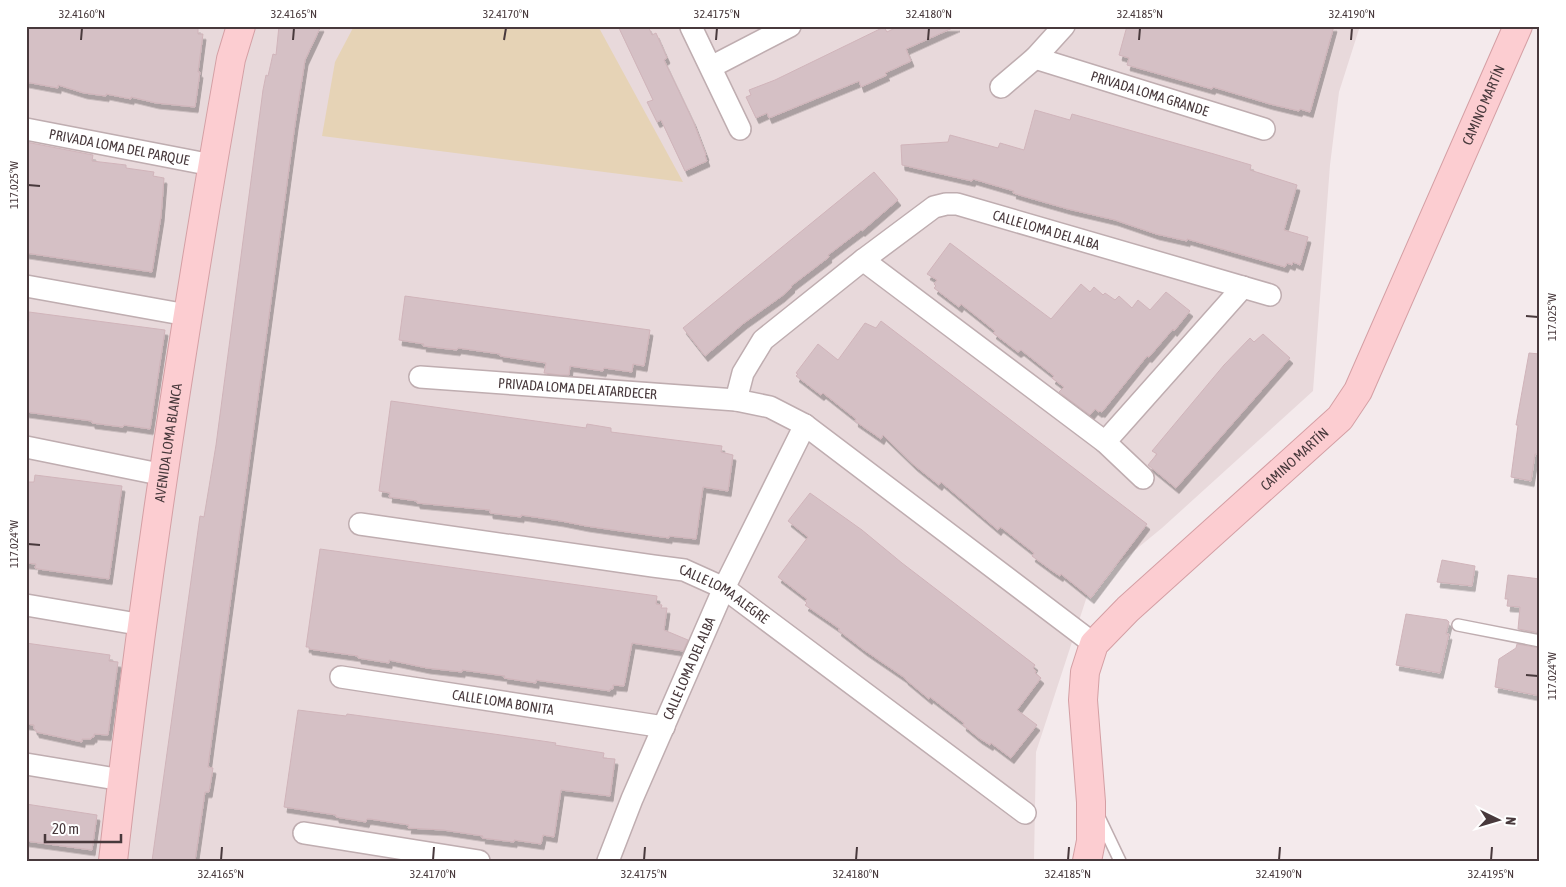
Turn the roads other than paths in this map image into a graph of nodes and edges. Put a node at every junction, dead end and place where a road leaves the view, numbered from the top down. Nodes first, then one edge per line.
1 (241, 26) edge
2 (790, 26) edge
3 (1064, 26) edge
4 (1518, 26) edge
5 (691, 28) dead end
6 (1034, 58) junction
7 (711, 67) junction
8 (1001, 87) dead end
9 (26, 129) edge
10 (740, 129) dead end
11 (1264, 129) dead end
12 (212, 165) junction
13 (863, 260) junction
14 (26, 286) edge
15 (1243, 286) junction
16 (1270, 295) dead end
17 (187, 315) junction
18 (420, 377) dead end
19 (736, 400) junction
20 (805, 425) junction
21 (1105, 442) junction
22 (26, 447) edge
23 (164, 475) junction
24 (1143, 478) dead end
25 (360, 524) dead end
26 (724, 588) junction
27 (26, 605) edge
28 (143, 625) junction
29 (1458, 625) dead end
30 (1540, 641) edge
31 (1094, 644) junction
32 (341, 677) dead end
33 (664, 727) junction
34 (26, 764) edge
35 (122, 780) junction
36 (1091, 802) junction
37 (1025, 814) dead end
38 (304, 833) dead end
39 (113, 861) edge
40 (479, 861) edge
41 (608, 861) edge
42 (1087, 861) edge
43 (1120, 861) edge

1 - 12 street, AVENIDA LOMA BLANCA
2 - 7 street
3 - 6 street
4 - 31 street, CAMINO MARTÍN
5 - 7 street
6 - 8 street
6 - 11 street, PRIVADA LOMA GRANDE
7 - 10 street
9 - 12 street, PRIVADA LOMA DEL PARQUE
12 - 17 street, AVENIDA LOMA BLANCA
13 - 15 street, CALLE LOMA DEL ALBA
13 - 19 street, CALLE LOMA DEL ALBA
13 - 21 street
14 - 17 street
15 - 16 street, CALLE LOMA DEL ALBA
15 - 21 street
17 - 23 street, AVENIDA LOMA BLANCA
18 - 19 street, PRIVADA LOMA DEL ATARDECER
19 - 20 street, PRIVADA LOMA DEL ATARDECER
20 - 26 street, CALLE LOMA DEL ALBA
20 - 31 street, PRIVADA LOMA DEL ATARDECER
21 - 24 street
22 - 23 street
23 - 28 street, AVENIDA LOMA BLANCA
25 - 26 street, CALLE LOMA ALEGRE
26 - 33 street, CALLE LOMA DEL ALBA
26 - 37 street, CALLE LOMA ALEGRE
27 - 28 street
28 - 35 street, AVENIDA LOMA BLANCA
29 - 30 lane
31 - 36 street, CAMINO MARTÍN
32 - 33 street, CALLE LOMA BONITA
33 - 41 street, CALLE LOMA DEL ALBA
34 - 35 street
35 - 39 street, AVENIDA LOMA BLANCA
36 - 42 street, CAMINO MARTÍN
36 - 43 lane
38 - 40 street

